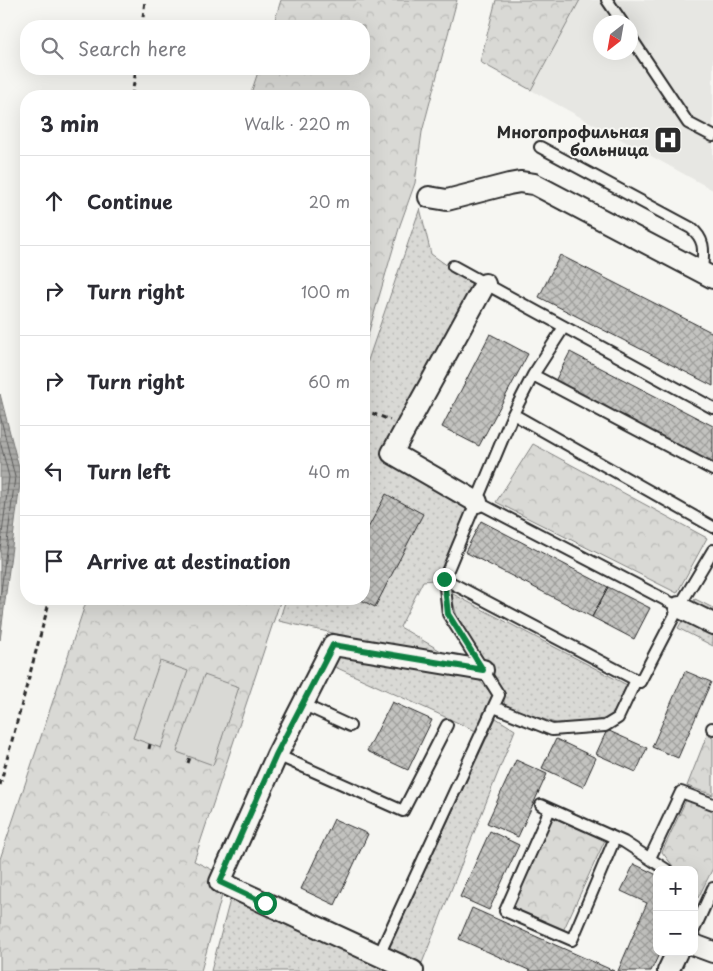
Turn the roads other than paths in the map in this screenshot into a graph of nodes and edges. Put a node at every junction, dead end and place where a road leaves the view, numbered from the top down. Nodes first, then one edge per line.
1 (607, 0) edge
2 (617, 15) edge
3 (638, 48) edge
4 (713, 136) edge
5 (540, 146) dead end
6 (429, 197) dead end
7 (453, 266) dead end
8 (707, 275) edge
9 (486, 284) junction
10 (564, 327) junction
11 (533, 376) junction
12 (713, 408) edge
13 (513, 414) junction
14 (713, 470) edge
15 (476, 502) junction
16 (713, 527) edge
17 (713, 550) edge
18 (444, 579) junction
19 (678, 607) junction
20 (713, 624) edge
21 (483, 670) junction
22 (636, 680) junction
23 (302, 704) junction
24 (494, 707) junction
25 (447, 725) dead end
26 (350, 726) dead end
27 (276, 755) junction
28 (713, 804) edge
29 (615, 838) junction
30 (650, 858) junction
31 (661, 866) edge
32 (713, 888) edge
33 (698, 921) edge
34 (698, 946) edge
35 (713, 952) edge
36 (379, 955) junction
37 (675, 956) edge
38 (413, 971) edge
39 (668, 971) edge

1 - 2 lane
3 - 4 lane
5 - 8 lane
6 - 8 street
7 - 9 lane
9 - 10 lane
9 - 15 street
10 - 11 lane
10 - 12 lane
11 - 13 lane
11 - 14 lane
13 - 15 lane
13 - 16 lane
15 - 18 lane
15 - 19 lane
17 - 19 lane
18 - 21 lane
18 - 22 lane
19 - 20 street
19 - 22 lane
21 - 23 street
21 - 24 lane
22 - 24 lane
23 - 26 lane
23 - 27 street
24 - 36 lane
25 - 27 lane
27 - 36 street
28 - 30 lane
29 - 29 lane
29 - 30 lane
30 - 31 lane
32 - 33 lane
34 - 35 street
36 - 38 street
37 - 39 street

